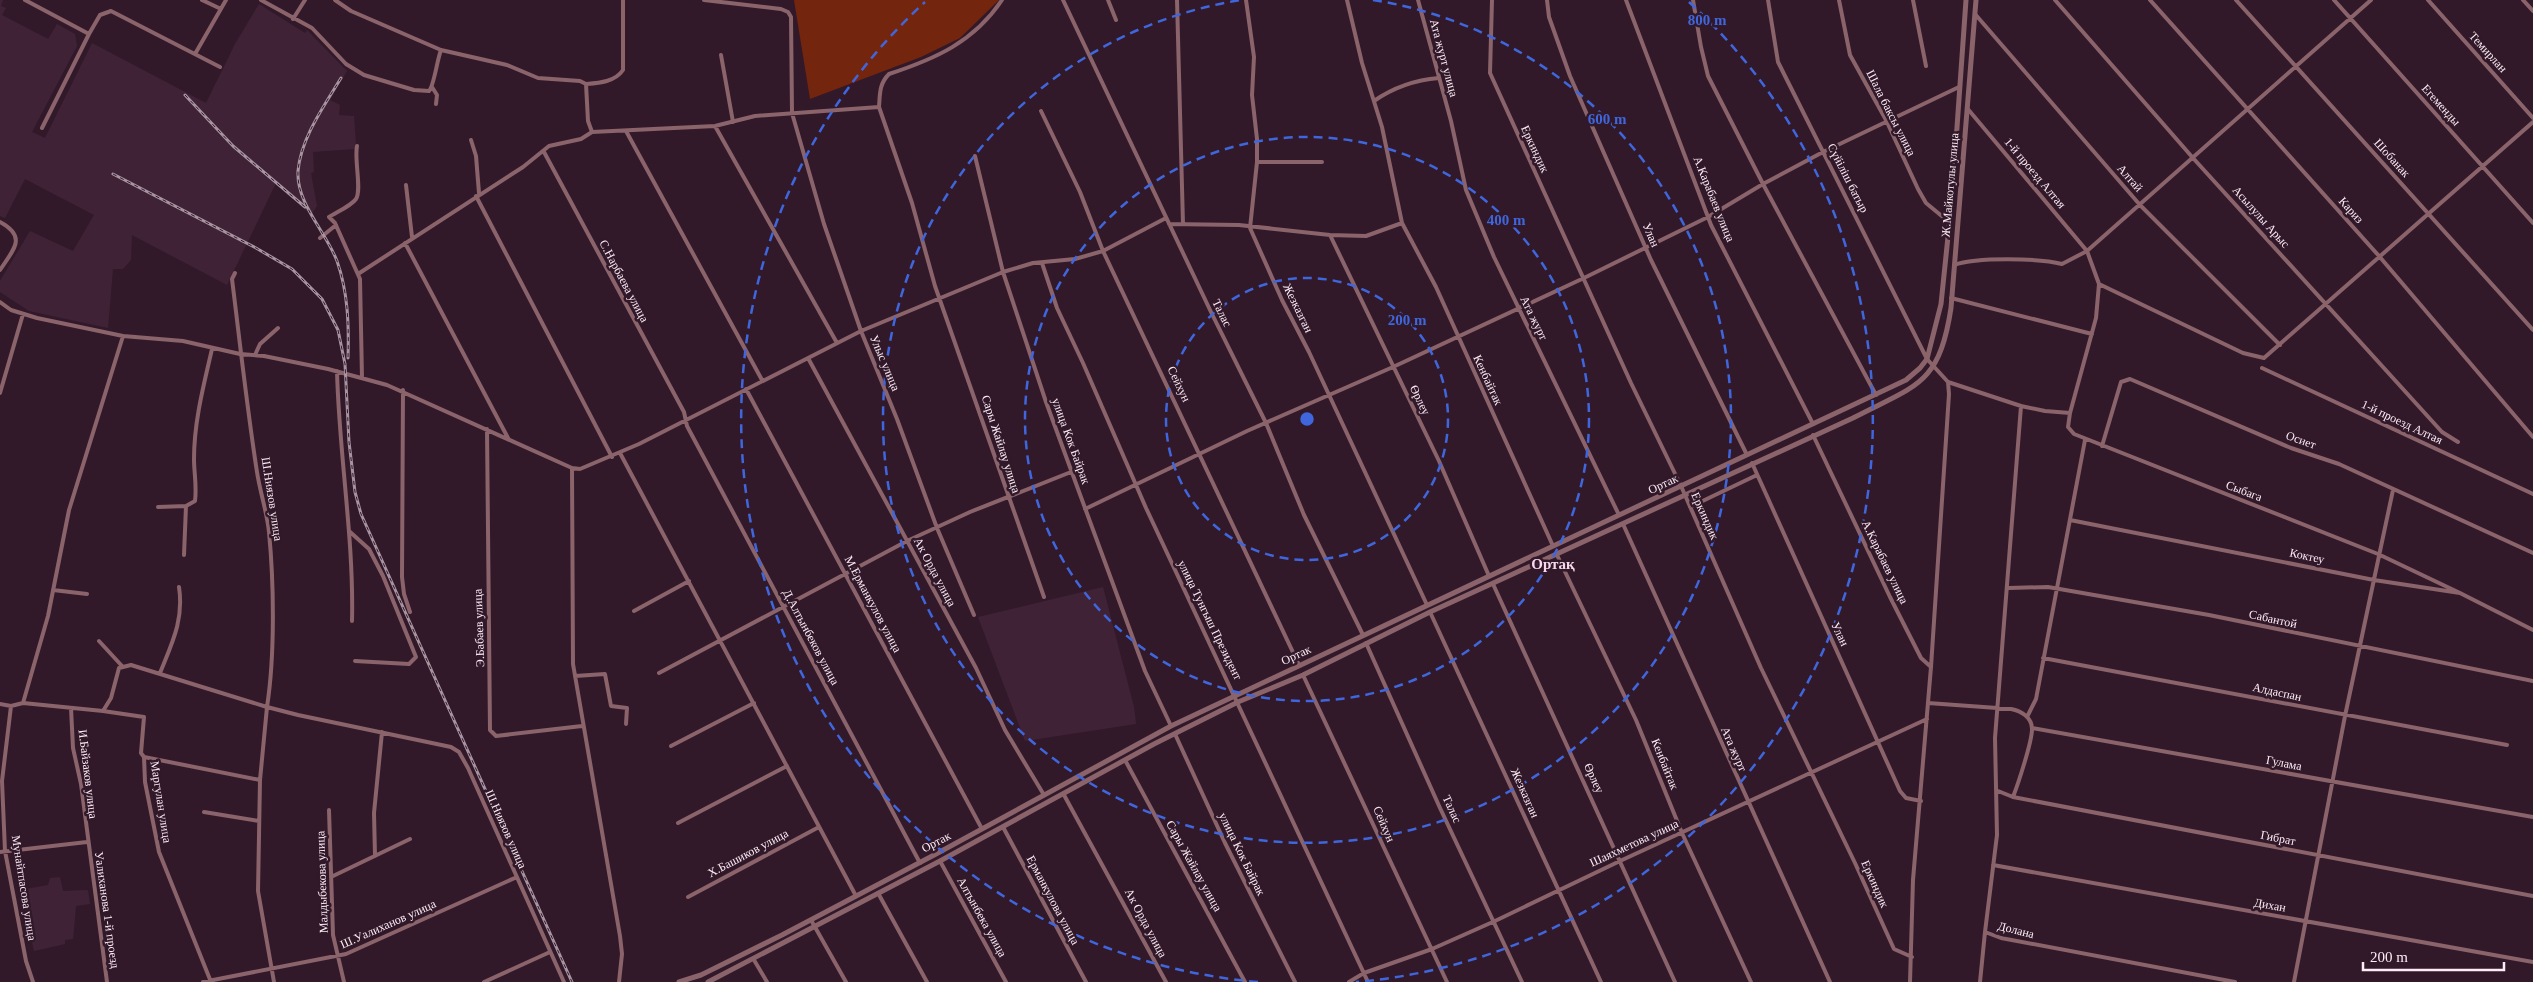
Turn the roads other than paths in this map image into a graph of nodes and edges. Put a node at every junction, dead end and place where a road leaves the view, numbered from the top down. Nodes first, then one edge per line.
1 (25, 0) edge
2 (202, 0) edge
3 (226, 0) edge
4 (260, 0) edge
5 (304, 0) edge
6 (335, 0) edge
7 (623, 0) edge
8 (704, 0) edge
9 (1002, 0) edge
10 (1063, 0) edge
11 (1108, 0) edge
12 (1177, 0) edge
13 (1246, 0) edge
14 (1347, 0) edge
15 (1418, 0) edge
16 (1492, 0) edge
17 (1547, 0) edge
18 (1626, 0) edge
19 (1694, 0) edge
20 (1768, 0) edge
21 (1839, 0) edge
22 (1913, 0) edge
23 (1966, 0) edge
24 (1976, 0) edge
25 (2055, 0) edge
26 (2150, 0) edge
27 (2236, 0) edge
28 (2334, 0) edge
29 (2372, 0) edge
30 (2428, 0) edge
31 (2523, 0) edge
32 (221, 9) junction
33 (2533, 11) edge
34 (1975, 14) junction
35 (293, 19) junction
36 (2350, 19) junction
37 (1116, 20) dead end
38 (89, 34) junction
39 (441, 50) junction
40 (195, 54) junction
41 (721, 55) dead end
42 (1926, 66) dead end
43 (220, 67) dead end
44 (2296, 67) junction
45 (1439, 78) junction
46 (586, 84) junction
47 (432, 87) junction
48 (1958, 87) junction
49 (1374, 101) junction
50 (436, 104) dead end
51 (879, 108) junction
52 (1967, 108) junction
53 (2248, 109) junction
54 (1041, 111) dead end
55 (792, 113) junction
56 (2533, 118) edge
57 (1886, 120) junction
58 (733, 122) junction
59 (1451, 122) joint
60 (2533, 122) edge
61 (715, 126) junction
62 (42, 128) dead end
63 (626, 131) junction
64 (592, 132) junction
65 (471, 140) dead end
66 (357, 146) dead end
67 (1955, 150) junction
68 (1963, 151) junction
69 (544, 152) junction
70 (1823, 152) junction
71 (975, 156) dead end
72 (2193, 158) junction
73 (1257, 162) junction
74 (1322, 162) dead end
75 (2482, 166) junction
76 (1763, 184) junction
77 (406, 185) dead end
78 (477, 194) junction
79 (2140, 205) junction
80 (2428, 214) junction
81 (1708, 217) junction
82 (1166, 218) junction
83 (0, 222) edge
84 (1949, 222) junction
85 (1402, 223) junction
86 (2533, 223) edge
87 (1169, 224) junction
88 (1183, 224) junction
89 (336, 225) junction
90 (1250, 228) junction
91 (1330, 235) junction
92 (412, 237) junction
93 (320, 238) dead end
94 (405, 243) junction
95 (1646, 248) junction
96 (1103, 251) junction
97 (2088, 251) junction
98 (2380, 256) junction
99 (1042, 263) junction
100 (1954, 265) junction
101 (0, 270) edge
102 (1003, 272) junction
103 (235, 273) dead end
104 (358, 274) junction
105 (1584, 278) junction
106 (2099, 284) junction
107 (939, 297) junction
108 (1952, 298) junction
109 (0, 302) edge
110 (2326, 304) junction
111 (1518, 308) junction
112 (22, 314) junction
113 (278, 328) dead end
114 (2533, 330) edge
115 (861, 331) junction
116 (2092, 334) junction
117 (123, 336) junction
118 (1457, 336) junction
119 (837, 343) junction
120 (2280, 345) junction
121 (212, 348) junction
122 (240, 354) junction
123 (255, 355) junction
124 (808, 358) junction
125 (1926, 359) junction
126 (1393, 367) junction
127 (2262, 368) dead end
128 (1933, 369) junction
129 (337, 371) junction
130 (362, 378) junction
131 (762, 380) junction
132 (1948, 382) junction
133 (746, 389) junction
134 (403, 390) junction
135 (0, 393) edge
136 (1876, 395) junction
137 (1328, 396) junction
138 (2021, 406) junction
139 (2070, 413) junction
140 (685, 420) junction
141 (1266, 423) junction
142 (1813, 424) junction
143 (487, 429) junction
144 (1813, 435) junction
145 (2533, 437) edge
146 (508, 438) junction
147 (2085, 440) junction
148 (2458, 442) dead end
149 (2102, 446) junction
150 (620, 453) junction
151 (1200, 454) junction
152 (1747, 455) junction
153 (612, 457) junction
154 (1752, 463) junction
155 (572, 468) junction
156 (1071, 472) junction
157 (1758, 475) junction
158 (1136, 484) junction
159 (1681, 486) junction
160 (2393, 490) junction
161 (1685, 494) junction
162 (2533, 494) edge
163 (1008, 496) junction
164 (186, 506) junction
165 (158, 507) dead end
166 (1690, 507) junction
167 (1085, 509) junction
168 (1618, 515) junction
169 (2070, 520) junction
170 (1622, 524) junction
171 (936, 528) junction
172 (348, 531) junction
173 (907, 541) junction
174 (1553, 546) junction
175 (2533, 553) edge
176 (1557, 554) junction
177 (2378, 554) junction
178 (184, 555) dead end
179 (846, 574) junction
180 (1489, 576) junction
181 (2374, 580) junction
182 (689, 582) junction
183 (1493, 584) junction
184 (179, 588) dead end
185 (2008, 588) junction
186 (53, 590) junction
187 (2056, 590) junction
188 (2460, 593) junction
189 (87, 594) dead end
190 (1044, 597) dead end
191 (1427, 605) junction
192 (784, 608) junction
193 (634, 611) dead end
194 (410, 612) dead end
195 (1430, 612) junction
196 (974, 615) dead end
197 (352, 621) dead end
198 (2533, 630) edge
199 (1363, 635) junction
200 (721, 640) junction
201 (100, 641) dead end
202 (1366, 643) junction
203 (2360, 647) junction
204 (2043, 658) junction
205 (355, 660) dead end
206 (1299, 664) junction
207 (122, 666) junction
208 (1931, 667) junction
209 (160, 673) junction
210 (658, 673) dead end
211 (1303, 675) junction
212 (575, 676) junction
213 (2533, 682) edge
214 (1235, 695) junction
215 (754, 702) junction
216 (1238, 702) junction
217 (23, 703) junction
218 (1928, 703) junction
219 (0, 704) edge
220 (11, 706) junction
221 (266, 707) junction
222 (71, 708) junction
223 (1999, 708) junction
224 (103, 710) junction
225 (2345, 716) junction
226 (2028, 717) junction
227 (1927, 719) junction
228 (626, 724) dead end
229 (582, 726) junction
230 (1171, 726) junction
231 (2032, 728) junction
232 (382, 732) junction
233 (1175, 734) junction
234 (1878, 741) junction
235 (2507, 745) dead end
236 (671, 746) dead end
237 (144, 758) junction
238 (1125, 760) junction
239 (787, 766) junction
240 (1811, 772) junction
241 (260, 780) junction
242 (2334, 783) junction
243 (1998, 792) junction
244 (1044, 795) junction
245 (1064, 795) junction
246 (2013, 797) junction
247 (1, 798) edge
248 (1920, 801) junction
249 (1748, 803) junction
250 (329, 810) dead end
251 (204, 812) dead end
252 (2533, 817) edge
253 (259, 821) junction
254 (678, 823) dead end
255 (819, 827) junction
256 (1003, 827) junction
257 (982, 829) junction
258 (1682, 832) junction
259 (410, 839) dead end
260 (86, 842) junction
261 (2, 851) edge
262 (375, 856) junction
263 (2319, 856) junction
264 (1620, 860) junction
265 (940, 862) junction
266 (920, 863) junction
267 (1993, 865) junction
268 (331, 877) junction
269 (517, 877) junction
270 (1557, 890) junction
271 (878, 893) junction
272 (688, 896) dead end
273 (856, 896) junction
274 (2533, 896) edge
275 (811, 920) junction
276 (1495, 921) junction
277 (2306, 922) junction
278 (815, 927) junction
279 (1984, 932) junction
280 (1432, 949) junction
281 (550, 952) junction
282 (337, 956) junction
283 (1912, 957) junction
284 (754, 960) junction
285 (2533, 962) edge
286 (270, 968) junction
287 (1364, 973) junction
288 (210, 981) edge
289 (33, 982) edge
290 (107, 982) edge
291 (203, 982) edge
292 (274, 982) edge
293 (344, 982) edge
294 (484, 982) edge
295 (564, 982) edge
296 (619, 982) edge
297 (678, 982) edge
298 (708, 982) edge
299 (767, 982) edge
300 (846, 982) edge
301 (927, 982) edge
302 (1006, 982) edge
303 (1086, 982) edge
304 (1166, 982) edge
305 (1245, 982) edge
306 (1295, 982) edge
307 (1349, 982) edge
308 (1368, 982) edge
309 (1447, 982) edge
310 (1522, 982) edge
311 (1601, 982) edge
312 (1676, 982) edge
313 (1751, 982) edge
314 (1830, 982) edge
315 (1910, 982) edge
316 (1980, 982) edge
317 (2235, 982) edge
318 (2294, 982) edge

1 - 38 street
2 - 32 street
3 - 32 street
4 - 35 street
5 - 35 street
6 - 39 street
7 - 46 street
8 - 55 street, Улыс улица
9 - 51 street
10 - 82 street, Талас
11 - 37 street
12 - 88 street
13 - 73 street
14 - 49 street, Кенбайтак
15 - 45 street, Ата журт улица
16 - 105 street, Еркиндик
17 - 95 street, Улан
18 - 81 street, А.Карабаев улица
19 - 76 street
20 - 70 street, Сүйіліш батыр
21 - 57 street, Шала баксы улица
22 - 42 street
23 - 48 street, Ж.Майкотулы улица
24 - 34 street, Ж.Майкотулы улица
25 - 72 street, Асылулы Арыс
26 - 53 street, Кариз
27 - 44 street, Шобанак
28 - 36 street, Егеменды
29 - 36 street
30 - 56 street, Темирлан
31 - 33 street
32 - 40 street
34 - 52 street, Ж.Майкотулы улица
34 - 79 street, Алтай
35 - 47 street
36 - 44 street
36 - 75 street, Егеменды
38 - 40 street
38 - 62 street
39 - 46 street
39 - 47 street
40 - 43 street
41 - 58 street
44 - 53 street
44 - 80 street, Шобанак
45 - 49 street
45 - 59 street, Ата журт улица
46 - 64 street
47 - 50 street
48 - 57 street
48 - 67 street, Ж.Майкотулы улица
49 - 85 street, Кенбайтак
51 - 55 street
51 - 107 street
52 - 68 street, Ж.Майкотулы улица
52 - 97 street, 1-й проезд Алтая
53 - 72 street
53 - 98 street, Кариз
54 - 96 street, Сейхун
55 - 58 street
55 - 115 street, Улыс улица
57 - 70 street
57 - 84 street, Шала баксы улица
58 - 61 street
59 - 111 street, Ата журт
60 - 75 street
61 - 63 street
61 - 119 street
63 - 64 street
63 - 131 street
64 - 69 street
65 - 78 street
66 - 89 street
67 - 68 street
67 - 84 street, Ж.Майкотулы улица
68 - 100 street, Ж.Майкотулы улица
69 - 78 street
69 - 140 street, С.Нарбаева улица
70 - 76 street
70 - 125 street, Сүйіліш батыр
71 - 102 street, улица Кок Байрак
72 - 79 street
72 - 110 street, Асылулы Арыс
73 - 74 street
73 - 90 street
75 - 80 street
75 - 86 street, Егеменды
76 - 81 street
76 - 136 street
77 - 92 street
78 - 92 street
78 - 153 street
79 - 97 street
79 - 120 street, Алтай
80 - 98 street
80 - 114 street, Шобанак
81 - 95 street
81 - 142 street, А.Карабаев улица
82 - 87 street, Талас
82 - 96 street
83 - 101 street
84 - 125 street, Ж.Майкотулы улица
85 - 91 street
85 - 118 street, Кенбайтак
87 - 88 street
87 - 141 street, Талас
88 - 90 street
89 - 93 street
89 - 104 street
90 - 91 street
90 - 137 street, Жезказган
91 - 126 street, Өрлеу
92 - 94 street
94 - 104 street
94 - 146 street
95 - 105 street
95 - 152 street, Улан
96 - 99 street
96 - 151 street, Сейхун
97 - 100 street
97 - 106 street
98 - 110 street
98 - 145 street, Кариз
99 - 102 street
99 - 158 street, улица Тунгыш Президент
100 - 108 street, Ж.Майкотулы улица
102 - 107 street
102 - 156 street, улица Кок Байрак
103 - 122 street, Ш.Ниязов улица
104 - 130 street
105 - 111 street
105 - 159 street, Еркиндик
106 - 116 street
106 - 120 street
107 - 115 street
107 - 163 street, Сары Жайлау улица
108 - 116 street
108 - 128 street, Ж.Майкотулы улица
109 - 112 street
110 - 120 street
110 - 148 street, Асылулы Арыс
111 - 118 street
111 - 168 street, Ата журт
112 - 117 street
112 - 135 street
113 - 123 street
115 - 119 street
115 - 171 street, Улыс улица
116 - 139 street
117 - 121 street
117 - 186 street
118 - 126 street
118 - 174 street, Кенбайтак
119 - 124 street
121 - 122 street
121 - 164 street
122 - 123 street
122 - 221 street, Ш.Ниязов улица
123 - 129 street
124 - 131 street
124 - 173 street, Ак Орда улица
125 - 128 street, Сүйіліш батыр
125 - 136 street, Ортак
126 - 137 street
126 - 180 street, Өрлеу
127 - 162 street, 1-й проезд Алтая
128 - 132 street, Сүйіліш батыр
128 - 144 street, Ортак
129 - 130 street
129 - 172 street
130 - 134 street
131 - 133 street
132 - 138 street
132 - 208 street
133 - 140 street
133 - 179 street, М.Ерманкулов улица
134 - 143 street
134 - 194 street
136 - 142 street, Ортак
137 - 141 street
137 - 191 street, Жезказган
138 - 139 street
138 - 185 street, Долана
139 - 147 street
140 - 150 street
140 - 192 street, Д.Алтынбеков улица
141 - 151 street
141 - 199 street, Талас
142 - 152 street, Ортак
143 - 146 street
143 - 229 street, Э.Бабаев улица
144 - 154 street, Ортак
144 - 208 street, А.Карабаев улица
146 - 155 street
147 - 149 street, Сыбага
147 - 169 street
149 - 160 street, Осиет
149 - 177 street, Сыбага
150 - 153 street
150 - 182 street
151 - 158 street
151 - 206 street, Сейхун
152 - 159 street, Ортак
153 - 155 street
154 - 157 street, Улан
154 - 161 street, Ортак
155 - 212 street
156 - 163 street
156 - 167 street, улица Кок Байрак
157 - 166 street
157 - 234 street, Улан
158 - 167 street
158 - 214 street, улица Тунгыш Президент
159 - 161 street, Еркиндик
159 - 168 street, Ортак
160 - 175 street, Осиет
160 - 177 street
161 - 166 street, Еркиндик
161 - 170 street, Ортак
163 - 171 street
163 - 190 street, Сары Жайлау улица
164 - 165 street
164 - 178 street
166 - 240 street, Еркиндик
167 - 230 street, улица Кок Байрак
168 - 174 street, Ортак
169 - 181 street, Коктеу
169 - 187 street
170 - 176 street, Ортак
170 - 249 street, Ата журт
171 - 173 street
171 - 196 street, Улыс улица
172 - 197 street
172 - 205 street
173 - 179 street
173 - 244 street, Ак Орда улица
174 - 180 street, Ортак
176 - 183 street, Ортак
176 - 258 street, Кенбайтак
177 - 181 street
177 - 188 street, Сыбага
179 - 192 street
179 - 257 street, М.Ерманкулов улица
180 - 191 street, Ортак
181 - 188 street, Коктеу
181 - 203 street
182 - 193 street
182 - 200 street
183 - 195 street, Ортак
183 - 264 street, Өрлеу
184 - 209 street
185 - 187 street, Сабантой
185 - 223 street, Долана
186 - 189 street
186 - 217 street
187 - 203 street, Сабантой
187 - 204 street
188 - 198 street, Коктеу
191 - 199 street, Ортак
192 - 200 street
192 - 266 street, Д.Алтынбеков улица
195 - 202 street, Ортак
195 - 270 street, Жезказган
199 - 206 street, Ортак
200 - 210 street
200 - 215 street
201 - 207 street
202 - 211 street, Ортак
202 - 276 street, Талас
203 - 213 street, Сабантой
203 - 225 street
204 - 225 street, Алдаспан
204 - 226 street
206 - 214 street, Ортак
207 - 209 street, Ш.Ниязов улица
207 - 224 street
208 - 218 street
209 - 221 street, Ш.Ниязов улица
211 - 216 street, Ортак
211 - 280 street, Сейхун
212 - 228 street
212 - 229 street
214 - 216 street, улица Тунгыш Президент
214 - 230 street, Ортак
215 - 236 street
215 - 239 street
216 - 233 street, Ортак
216 - 287 street, улица Тунгыш Президент
217 - 220 street
217 - 222 street
218 - 223 street
218 - 227 street
219 - 220 street
220 - 247 street, Мунайтпасова улица
221 - 232 street, Ш.Ниязов улица
221 - 241 street, Ш.Ниязов улица
222 - 224 street
222 - 260 street, И.Байзаков улица
223 - 226 street
223 - 243 street, Долана
224 - 237 street, Маргулан улица
225 - 235 street, Алдаспан
225 - 242 street
226 - 231 street
227 - 234 street, Шаяхметова улица
227 - 248 street
229 - 296 street
230 - 244 street, Ортак
231 - 242 street, Гулама
231 - 246 street
232 - 262 street
232 - 269 street, Ш.Ниязов улица
233 - 238 street, Ортак
233 - 306 street, улица Кок Байрак
234 - 240 street, Шаяхметова улица
234 - 248 street, Улан
237 - 241 street
237 - 288 street, Маргулан улица
238 - 245 street, Ортак
238 - 305 street, Сары Жайлау улица
239 - 254 street
239 - 255 street
240 - 249 street, Шаяхметова улица
240 - 283 street, Еркиндик
241 - 253 street, Ш.Ниязов улица
242 - 252 street, Гулама
242 - 263 street
243 - 246 street, Гибрат
243 - 267 street, Долана
244 - 257 street, Ортак
245 - 256 street, Ортак
245 - 304 street, Ак Орда улица
246 - 263 street, Гибрат
247 - 261 street, Мунайтпасова улица
248 - 283 street
249 - 258 street, Шаяхметова улица
249 - 314 street, Ата журт
250 - 268 street, Малдыбекова улица
251 - 253 street
253 - 286 street, Ш.Ниязов улица
255 - 272 street, Х.Башиков улица
255 - 273 street
256 - 265 street, Ортак
256 - 303 street, Ерманкулова улица
257 - 266 street, Ортак
258 - 264 street, Шаяхметова улица
258 - 313 street, Кенбайтак
259 - 262 street
260 - 261 street
260 - 290 street, Уалиханова 1-й проезд
261 - 289 street, Мунайтпасова улица
262 - 268 street
263 - 274 street, Гибрат
263 - 277 street
264 - 270 street, Шаяхметова улица
264 - 312 street, Өрлеу
265 - 271 street, Ортак
265 - 302 street, Алтынбека улица
266 - 273 street, Ортак
267 - 277 street, Дихан
267 - 279 street, Долана
268 - 282 street, Малдыбекова улица
269 - 281 street
269 - 282 street, Ш.Уалиханов улица
270 - 276 street, Шаяхметова улица
270 - 311 street, Жезказган
271 - 278 street, Ортак
271 - 301 street
273 - 275 street, Ортак
275 - 278 street
275 - 297 street, Ортак
276 - 280 street, Шаяхметова улица
276 - 310 street, Талас
277 - 285 street, Дихан
277 - 318 street
278 - 284 street, Ортак
278 - 300 street
279 - 316 street
279 - 317 street, Долана
280 - 287 street, Шаяхметова улица
280 - 309 street, Сейхун
281 - 294 street
281 - 295 street
282 - 286 street, Ш.Уалиханов улица
282 - 293 street, Малдыбекова улица
283 - 315 street
284 - 298 street, Ортак
284 - 299 street
286 - 288 street, Ш.Уалиханов улица
286 - 292 street, Ш.Ниязов улица
287 - 307 street, Шаяхметова улица
287 - 308 street, улица Тунгыш Президент
288 - 291 street, Ш.Уалиханов улица

